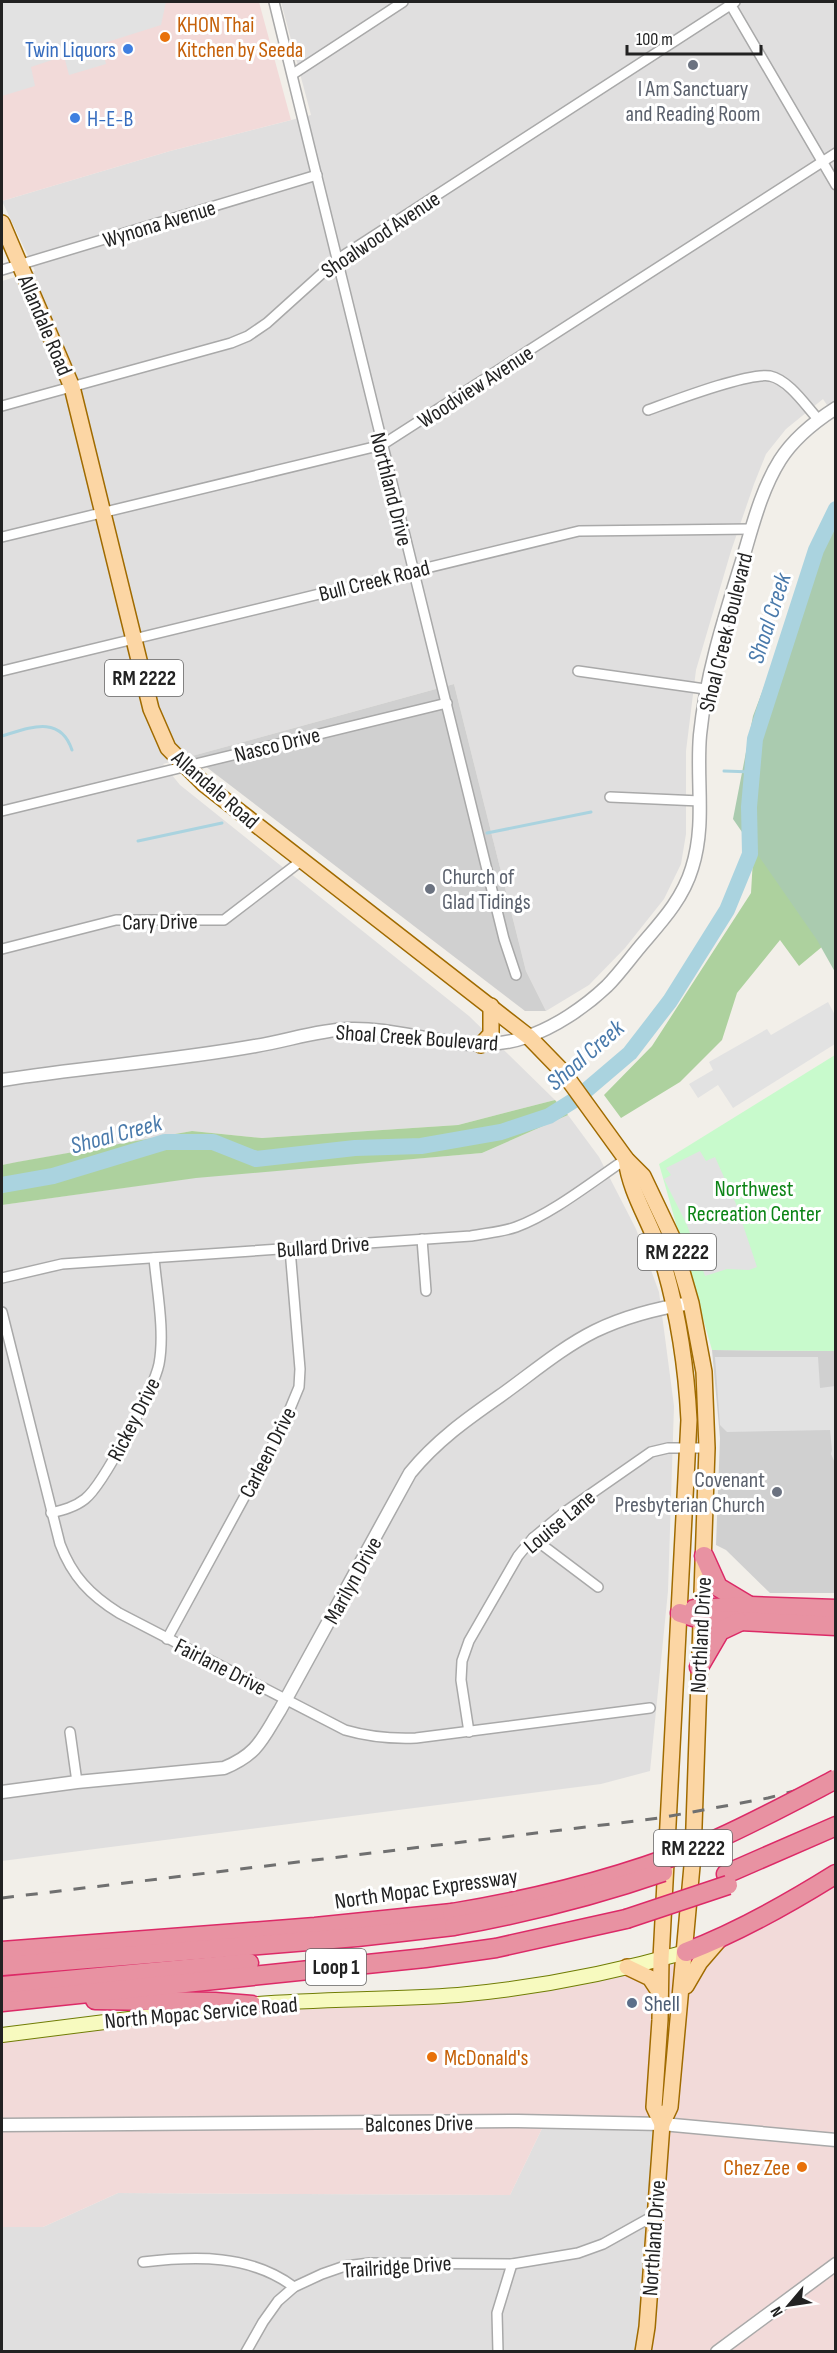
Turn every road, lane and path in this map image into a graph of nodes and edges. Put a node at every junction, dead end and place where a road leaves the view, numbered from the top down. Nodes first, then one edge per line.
1 (274, 2) edge
2 (403, 2) edge
3 (732, 2) edge
4 (293, 74) junction
5 (836, 153) edge
6 (822, 161) junction
7 (317, 175) junction
8 (836, 185) edge
9 (2, 223) edge
10 (338, 259) junction
11 (20, 265) junction
12 (2, 270) edge
13 (72, 387) junction
14 (2, 406) edge
15 (836, 408) edge
16 (648, 410) dead end
17 (818, 419) junction
18 (382, 445) junction
19 (104, 512) junction
20 (752, 529) junction
21 (2, 537) edge
22 (412, 571) junction
23 (135, 639) junction
24 (2, 671) edge
25 (579, 671) dead end
26 (705, 689) junction
27 (447, 703) junction
28 (185, 767) junction
29 (610, 797) dead end
30 (700, 801) junction
31 (2, 811) edge
32 (302, 861) junction
33 (2, 949) edge
34 (516, 975) dead end
35 (491, 1006) junction
36 (529, 1036) junction
37 (481, 1045) junction
38 (2, 1080) edge
39 (626, 1159) junction
40 (423, 1239) junction
41 (290, 1249) junction
42 (154, 1258) junction
43 (2, 1278) edge
44 (426, 1292) dead end
45 (691, 1303) junction
46 (674, 1305) junction
47 (2, 1312) edge
48 (688, 1447) junction
49 (708, 1448) junction
50 (51, 1513) junction
51 (533, 1538) junction
52 (704, 1556) junction
53 (598, 1587) dead end
54 (836, 1609) edge
55 (680, 1612) junction
56 (700, 1613) junction
57 (745, 1614) junction
58 (836, 1626) edge
59 (167, 1639) junction
60 (699, 1666) junction
61 (286, 1699) junction
62 (650, 1708) dead end
63 (70, 1732) dead end
64 (469, 1732) junction
65 (836, 1767) edge
66 (836, 1779) edge
67 (77, 1782) junction
68 (2, 1792) edge
69 (836, 1792) edge
70 (788, 1804) junction
71 (836, 1826) edge
72 (836, 1838) edge
73 (836, 1874) edge
74 (727, 1879) junction
75 (625, 1913) junction
76 (453, 1919) junction
77 (721, 1938) junction
78 (2, 1951) edge
79 (686, 1952) junction
80 (661, 1959) junction
81 (2, 1965) edge
82 (627, 1967) junction
83 (5, 1986) edge
84 (660, 1993) junction
85 (682, 1994) junction
86 (42, 1998) junction
87 (2, 2002) edge
88 (252, 2005) junction
89 (2, 2035) edge
90 (662, 2124) junction
91 (2, 2125) edge
92 (836, 2140) edge
93 (655, 2215) junction
94 (143, 2262) dead end
95 (512, 2264) junction
96 (836, 2264) edge
97 (294, 2287) junction
98 (648, 2311) junction
99 (246, 2352) edge
100 (498, 2352) edge
101 (634, 2352) edge
102 (643, 2352) edge
103 (717, 2352) edge

1 - 4 street, Northland Drive
2 - 4 street
3 - 6 street
3 - 10 street, Shoalwood Avenue
4 - 7 street, Northland Drive
5 - 6 street, Woodview Avenue
6 - 8 street
6 - 18 street, Woodview Avenue
7 - 10 street, Northland Drive
7 - 11 street, Wynona Avenue
9 - 11 main road, Allandale Road / RM 2222
10 - 13 street, Shoalwood Avenue
10 - 18 street, Northland Drive
11 - 12 street, Wynona Avenue
11 - 13 main road, Allandale Road / RM 2222
13 - 14 street, Shoalwood Avenue
13 - 19 main road, Allandale Road / RM 2222
15 - 17 street, Shoal Creek Boulevard
16 - 17 street
17 - 20 street, Shoal Creek Boulevard
18 - 19 street, Woodview Avenue
18 - 22 street, Northland Drive
19 - 21 street, Woodview Avenue
19 - 23 main road, Allandale Road / RM 2222
20 - 22 street, Bull Creek Road
20 - 26 street, Shoal Creek Boulevard
22 - 23 street, Bull Creek Road
22 - 27 street, Northland Drive
23 - 24 street, Bull Creek Road
23 - 28 main road, Allandale Road / RM 2222
25 - 26 street
26 - 30 street, Shoal Creek Boulevard
27 - 28 street, Nasco Drive
27 - 34 street, Northland Drive
28 - 31 street, Nasco Drive
28 - 32 main road, Allandale Road / RM 2222
29 - 30 street
30 - 36 street, Shoal Creek Boulevard
32 - 33 street, Cary Drive
32 - 35 main road, Allandale Road / RM 2222
35 - 36 main road, Allandale Road / RM 2222
35 - 37 main road
36 - 37 street, Shoal Creek Boulevard
36 - 39 main road, Northland Drive / RM 2222
37 - 38 street, Shoal Creek Boulevard
39 - 40 street, Bullard Drive
39 - 45 main road, Northland Drive / RM 2222
39 - 46 main road, Northland Drive / RM 2222
40 - 41 street, Bullard Drive
40 - 44 street
41 - 42 street, Bullard Drive
41 - 59 street, Carleen Drive
42 - 43 street, Bullard Drive
42 - 50 street, Rickey Drive
45 - 46 street, Marilyn Drive
45 - 49 main road, Northland Drive / RM 2222
46 - 48 main road, Northland Drive / RM 2222
46 - 61 street, Marilyn Drive
47 - 50 street, Fairlane Drive
48 - 49 street, Louise Lane
48 - 51 street, Louise Lane
48 - 55 main road, Northland Drive / RM 2222
49 - 52 main road, Northland Drive / RM 2222
50 - 59 street, Fairlane Drive
51 - 53 street
51 - 64 street, Louise Lane
52 - 56 main road, Northland Drive / RM 2222
52 - 57 highway
54 - 57 highway
55 - 56 highway
55 - 80 main road, Northland Drive / RM 2222
56 - 57 highway
56 - 60 main road, Northland Drive / RM 2222
57 - 58 highway
57 - 60 highway
59 - 61 street, Fairlane Drive
60 - 79 main road, Northland Drive / RM 2222
61 - 64 street, Fairlane Drive
61 - 67 street, Marilyn Drive
62 - 64 street, Fairlane Drive
63 - 67 street
65 - 70 highway, bridge
66 - 70 highway, North Mopac Expressway / Loop 1, bridge
67 - 68 street, Marilyn Drive
69 - 76 highway, bridge
70 - 76 highway, North Mopac Expressway / Loop 1, bridge
71 - 74 highway
72 - 74 highway, Loop 1
73 - 77 highway
74 - 75 highway, Loop 1, bridge
75 - 83 highway
75 - 86 highway, Loop 1
76 - 78 highway, North Mopac Expressway / Loop 1
76 - 81 highway
77 - 79 highway
77 - 85 main road
79 - 80 main road, North Mopac Service Road
79 - 85 main road, Northland Drive / RM 2222
80 - 82 main road, North Mopac Service Road
80 - 84 main road, Northland Drive / RM 2222
82 - 84 main road
82 - 88 main road, North Mopac Service Road
84 - 90 main road, Northland Drive / RM 2222
85 - 90 main road, Northland Drive / RM 2222
86 - 87 highway, Loop 1
86 - 88 highway
88 - 89 main road, North Mopac Service Road
90 - 91 street, Balcones Drive
90 - 92 street, Balcones Drive
90 - 93 main road, Northland Drive / RM 2222
93 - 95 street, Trailridge Drive
93 - 98 main road, Northland Drive / RM 2222
94 - 97 street
95 - 97 street, Trailridge Drive
95 - 100 street
96 - 103 street
97 - 99 street, Trailridge Drive
98 - 101 main road, RM 2222
98 - 102 main road, Northland Drive / RM 2222

